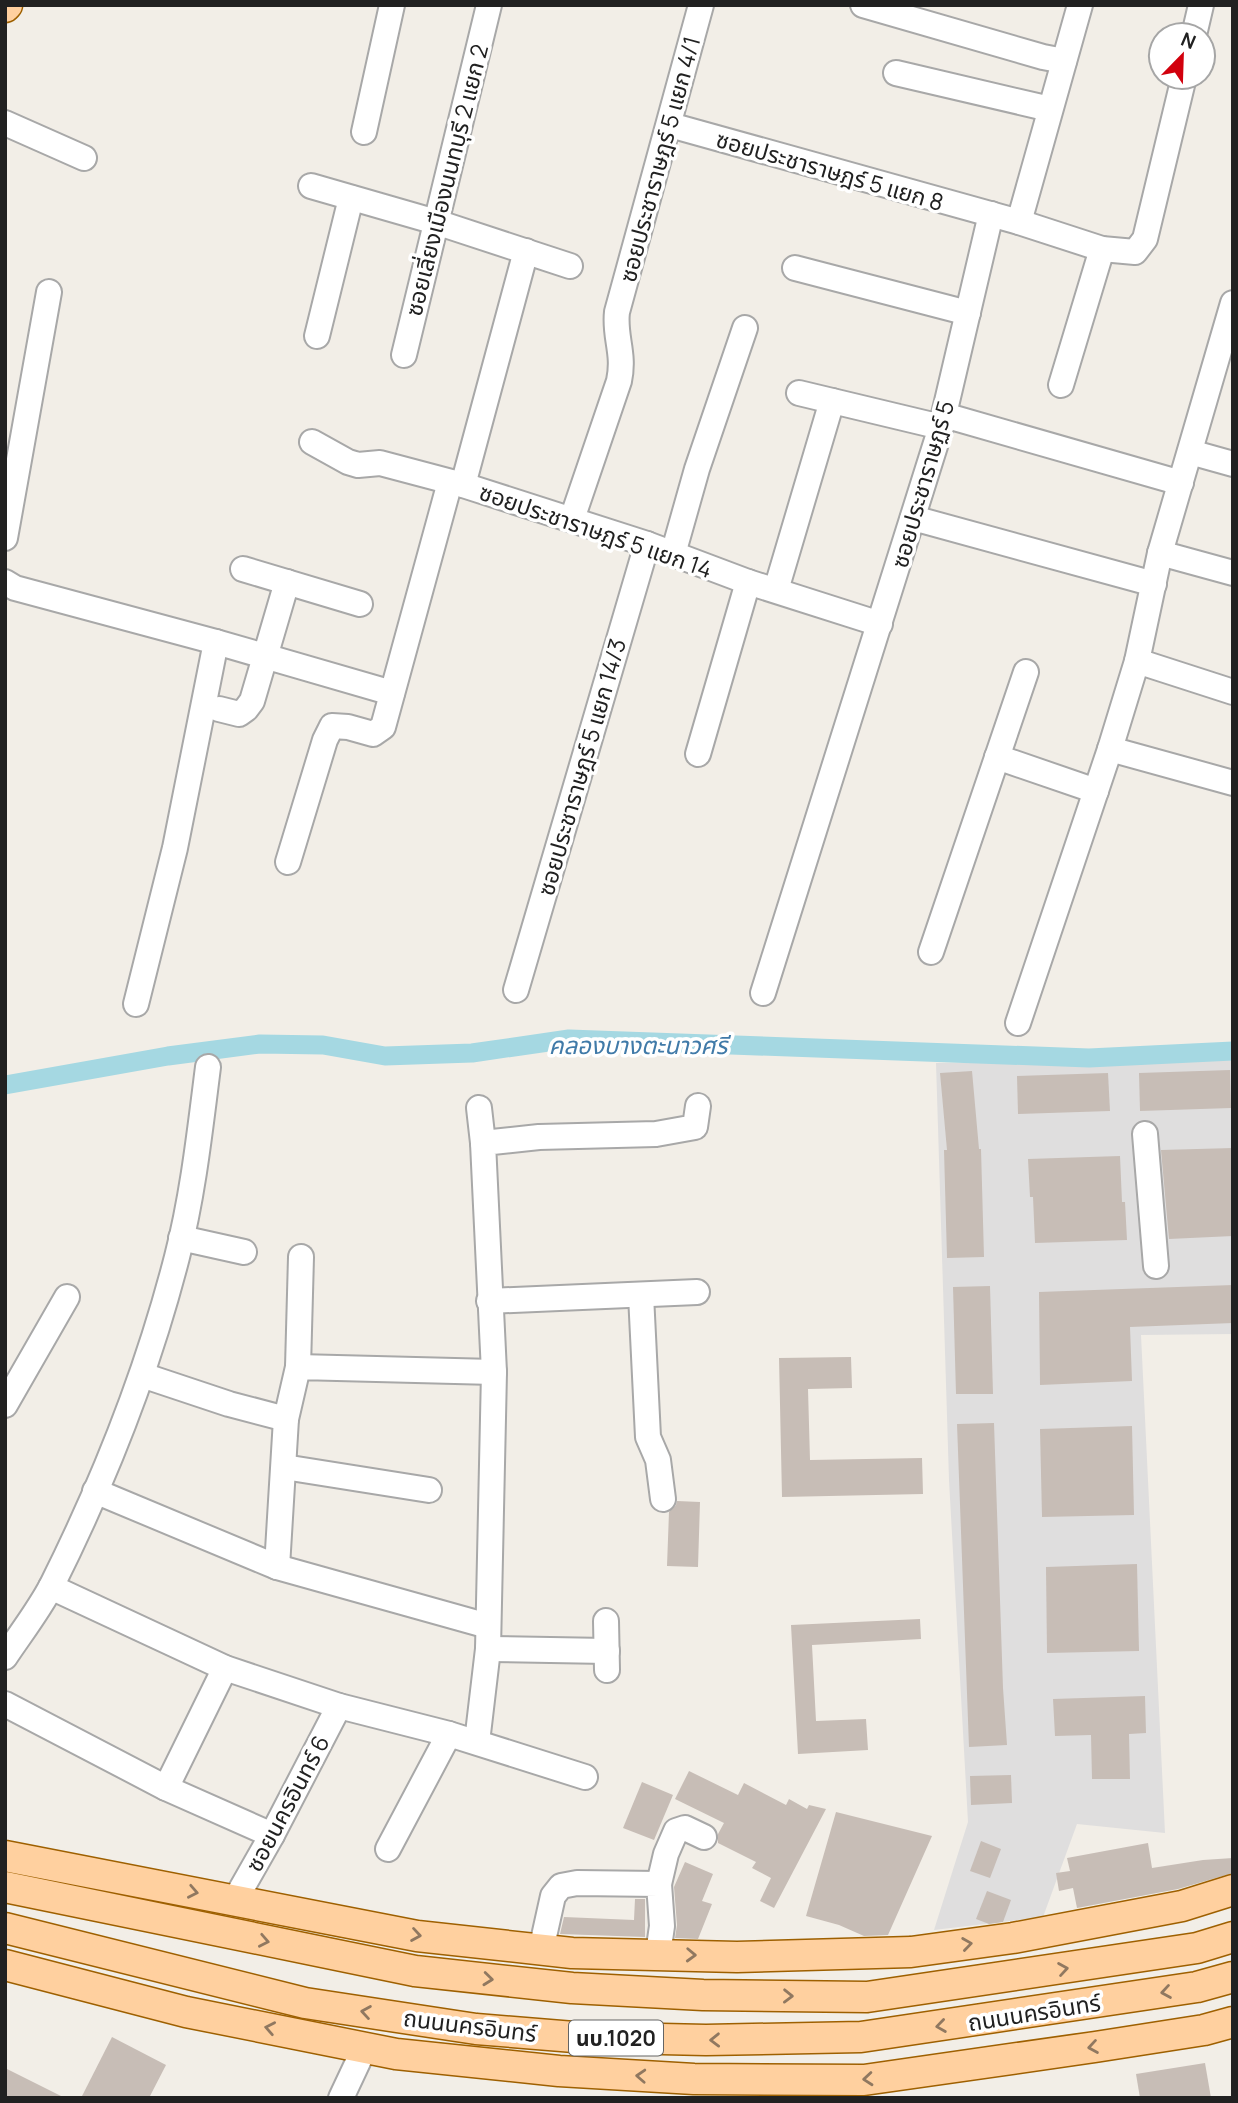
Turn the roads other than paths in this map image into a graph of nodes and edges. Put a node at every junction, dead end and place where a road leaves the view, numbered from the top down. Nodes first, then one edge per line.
1 (392, 5) edge
2 (489, 5) edge
3 (701, 5) edge
4 (863, 5) edge
5 (1080, 5) edge
6 (1064, 61) junction
7 (896, 73) dead end
8 (1181, 91) edge
9 (1050, 109) junction
10 (5, 123) edge
11 (670, 125) junction
12 (364, 132) dead end
13 (84, 158) dead end
14 (311, 186) dead end
15 (351, 198) junction
16 (991, 215) junction
17 (436, 222) junction
18 (1020, 222) junction
19 (1102, 249) junction
20 (526, 251) junction
21 (570, 266) dead end
22 (795, 268) dead end
23 (49, 292) dead end
24 (1233, 303) edge
25 (968, 313) junction
26 (745, 328) dead end
27 (317, 336) dead end
28 (1226, 352) edge
29 (404, 355) dead end
30 (1061, 386) dead end
31 (799, 393) dead end
32 (832, 401) junction
33 (942, 421) junction
34 (312, 442) dead end
35 (1190, 452) junction
36 (1233, 464) edge
37 (457, 483) junction
38 (1181, 484) junction
39 (913, 518) junction
40 (572, 519) junction
41 (5, 538) edge
42 (647, 544) junction
43 (1160, 553) junction
44 (673, 554) junction
45 (243, 569) dead end
46 (1233, 573) edge
47 (5, 582) edge
48 (287, 582) junction
49 (748, 582) junction
50 (1154, 584) junction
51 (776, 590) junction
52 (360, 604) dead end
53 (880, 624) junction
54 (216, 642) junction
55 (265, 656) junction
56 (1137, 661) junction
57 (1026, 672) dead end
58 (1233, 692) edge
59 (393, 693) junction
60 (219, 709) dead end
61 (1110, 749) junction
62 (698, 754) dead end
63 (997, 757) junction
64 (1233, 783) edge
65 (1096, 792) junction
66 (288, 862) dead end
67 (931, 952) dead end
68 (516, 990) dead end
69 (764, 993) dead end
70 (136, 1004) dead end
71 (1018, 1023) dead end
72 (208, 1067) dead end
73 (698, 1105) dead end
74 (480, 1108) dead end
75 (1145, 1134) dead end
76 (483, 1143) junction
77 (181, 1238) junction
78 (244, 1252) dead end
79 (301, 1257) dead end
80 (1156, 1266) dead end
81 (697, 1292) dead end
82 (642, 1295) junction
83 (67, 1297) dead end
84 (489, 1301) junction
85 (298, 1367) junction
86 (494, 1372) junction
87 (142, 1375) junction
88 (5, 1405) edge
89 (286, 1419) junction
90 (284, 1467) junction
91 (429, 1490) dead end
92 (95, 1491) junction
93 (663, 1499) dead end
94 (277, 1567) junction
95 (51, 1587) junction
96 (606, 1621) dead end
97 (488, 1637) junction
98 (5, 1657) edge
99 (225, 1668) junction
100 (5, 1704) edge
101 (339, 1706) junction
102 (449, 1734) junction
103 (477, 1742) junction
104 (585, 1777) dead end
105 (166, 1787) junction
106 (272, 1835) junction
107 (704, 1837) dead end
108 (388, 1849) dead end
109 (5, 1856) edge
110 (5, 1864) edge
111 (659, 1884) junction
112 (5, 1888) edge
113 (1233, 1890) edge
114 (235, 1900) junction
115 (5, 1928) edge
116 (209, 1930) junction
117 (1233, 1937) edge
118 (541, 1950) junction
119 (5, 1951) edge
120 (658, 1954) junction
121 (5, 1965) edge
122 (186, 1973) junction
123 (1233, 1977) edge
124 (1233, 2022) edge
125 (365, 2047) junction
126 (341, 2098) edge

1 - 12 street
2 - 17 street, ซอยเลี่ยงเมืองนนทบุรี 2 แยก 2
3 - 11 street, ซอยประชาราษฎร์ 5 แยก 4/1
4 - 6 street
5 - 6 street
6 - 9 street
7 - 9 street
8 - 19 street
9 - 18 street
10 - 13 street
11 - 16 street, ซอยประชาราษฎร์ 5 แยก 8
11 - 40 street, ซอยประชาราษฎร์ 5 แยก 4/1
14 - 15 street
15 - 17 street
15 - 27 street
16 - 18 street
16 - 25 street, ซอยประชาราษฏร์ 5
17 - 20 street
17 - 29 street, ซอยเลี่ยงเมืองนนทบุรี 2 แยก 2
18 - 19 street
19 - 30 street
20 - 21 street
20 - 37 street
22 - 25 street
23 - 41 street
24 - 28 street
25 - 33 street, ซอยประชาราษฏร์ 5
26 - 44 street
28 - 35 street
31 - 32 street
32 - 33 street
32 - 51 street
33 - 38 street
33 - 39 street, ซอยประชาราษฏร์ 5
34 - 37 street, ซอยประชาราษฎร์ 5 แยก 14
35 - 36 street
35 - 38 street
37 - 40 street, ซอยประชาราษฎร์ 5 แยก 14
37 - 59 street
38 - 43 street
39 - 50 street
39 - 53 street, ซอยประชาราษฏร์ 5
40 - 42 street, ซอยประชาราษฎร์ 5 แยก 14
42 - 44 street, ซอยประชาราษฎร์ 5 แยก 14
42 - 68 street, ซอยประชาราษฎร์ 5 แยก 14/3
43 - 46 street
43 - 50 street
44 - 49 street, ซอยประชาราษฎร์ 5 แยก 14
45 - 48 street
47 - 54 street
48 - 52 street
48 - 55 street
49 - 51 street, ซอยประชาราษฎร์ 5 แยก 14
49 - 62 street
50 - 56 street
51 - 53 street, ซอยประชาราษฎร์ 5 แยก 14
53 - 69 street, ซอยประชาราษฏร์ 5
54 - 55 street
54 - 70 street
55 - 59 street
55 - 60 street
56 - 58 street
56 - 61 street
57 - 63 street
59 - 66 street
61 - 64 street
61 - 65 street
63 - 65 street
63 - 67 street
65 - 71 street
72 - 77 street
73 - 76 street
74 - 76 street
75 - 80 street
76 - 84 street
77 - 78 street
77 - 87 street
79 - 85 street
81 - 82 street
82 - 84 street
82 - 93 street
83 - 88 street
84 - 86 street
85 - 86 street
85 - 89 street
86 - 97 street
87 - 89 street
87 - 92 street
89 - 90 street
90 - 91 street
90 - 94 street
92 - 94 street
92 - 95 street
94 - 97 street
95 - 98 street
95 - 99 street
96 - 97 street
97 - 103 street
99 - 101 street
99 - 105 street
100 - 105 street
101 - 102 street
101 - 106 street, ซอยนครอินทร์ 6
102 - 103 street
102 - 108 street
103 - 104 street
105 - 106 street
106 - 114 street, ซอยนครอินทร์ 6
107 - 111 street
109 -> 114 main road
110 - 116 main road
111 - 118 street
111 - 120 street
112 - 116 main road, ถนนนครอินทร์ / นบ.1020
120 -> 113 main road
114 -> 118 main road
115 - 122 main road, ถนนนครอินทร์ / นบ.1020
116 -> 117 main road, ถนนนครอินทร์ / นบ.1020
118 - 120 main road
119 - 122 main road
125 -> 121 main road, ถนนนครอินทร์ / นบ.1020
123 -> 122 main road, ถนนนครอินทร์ / นบ.1020
124 -> 125 main road, ถนนนครอินทร์ / นบ.1020
125 - 126 street

